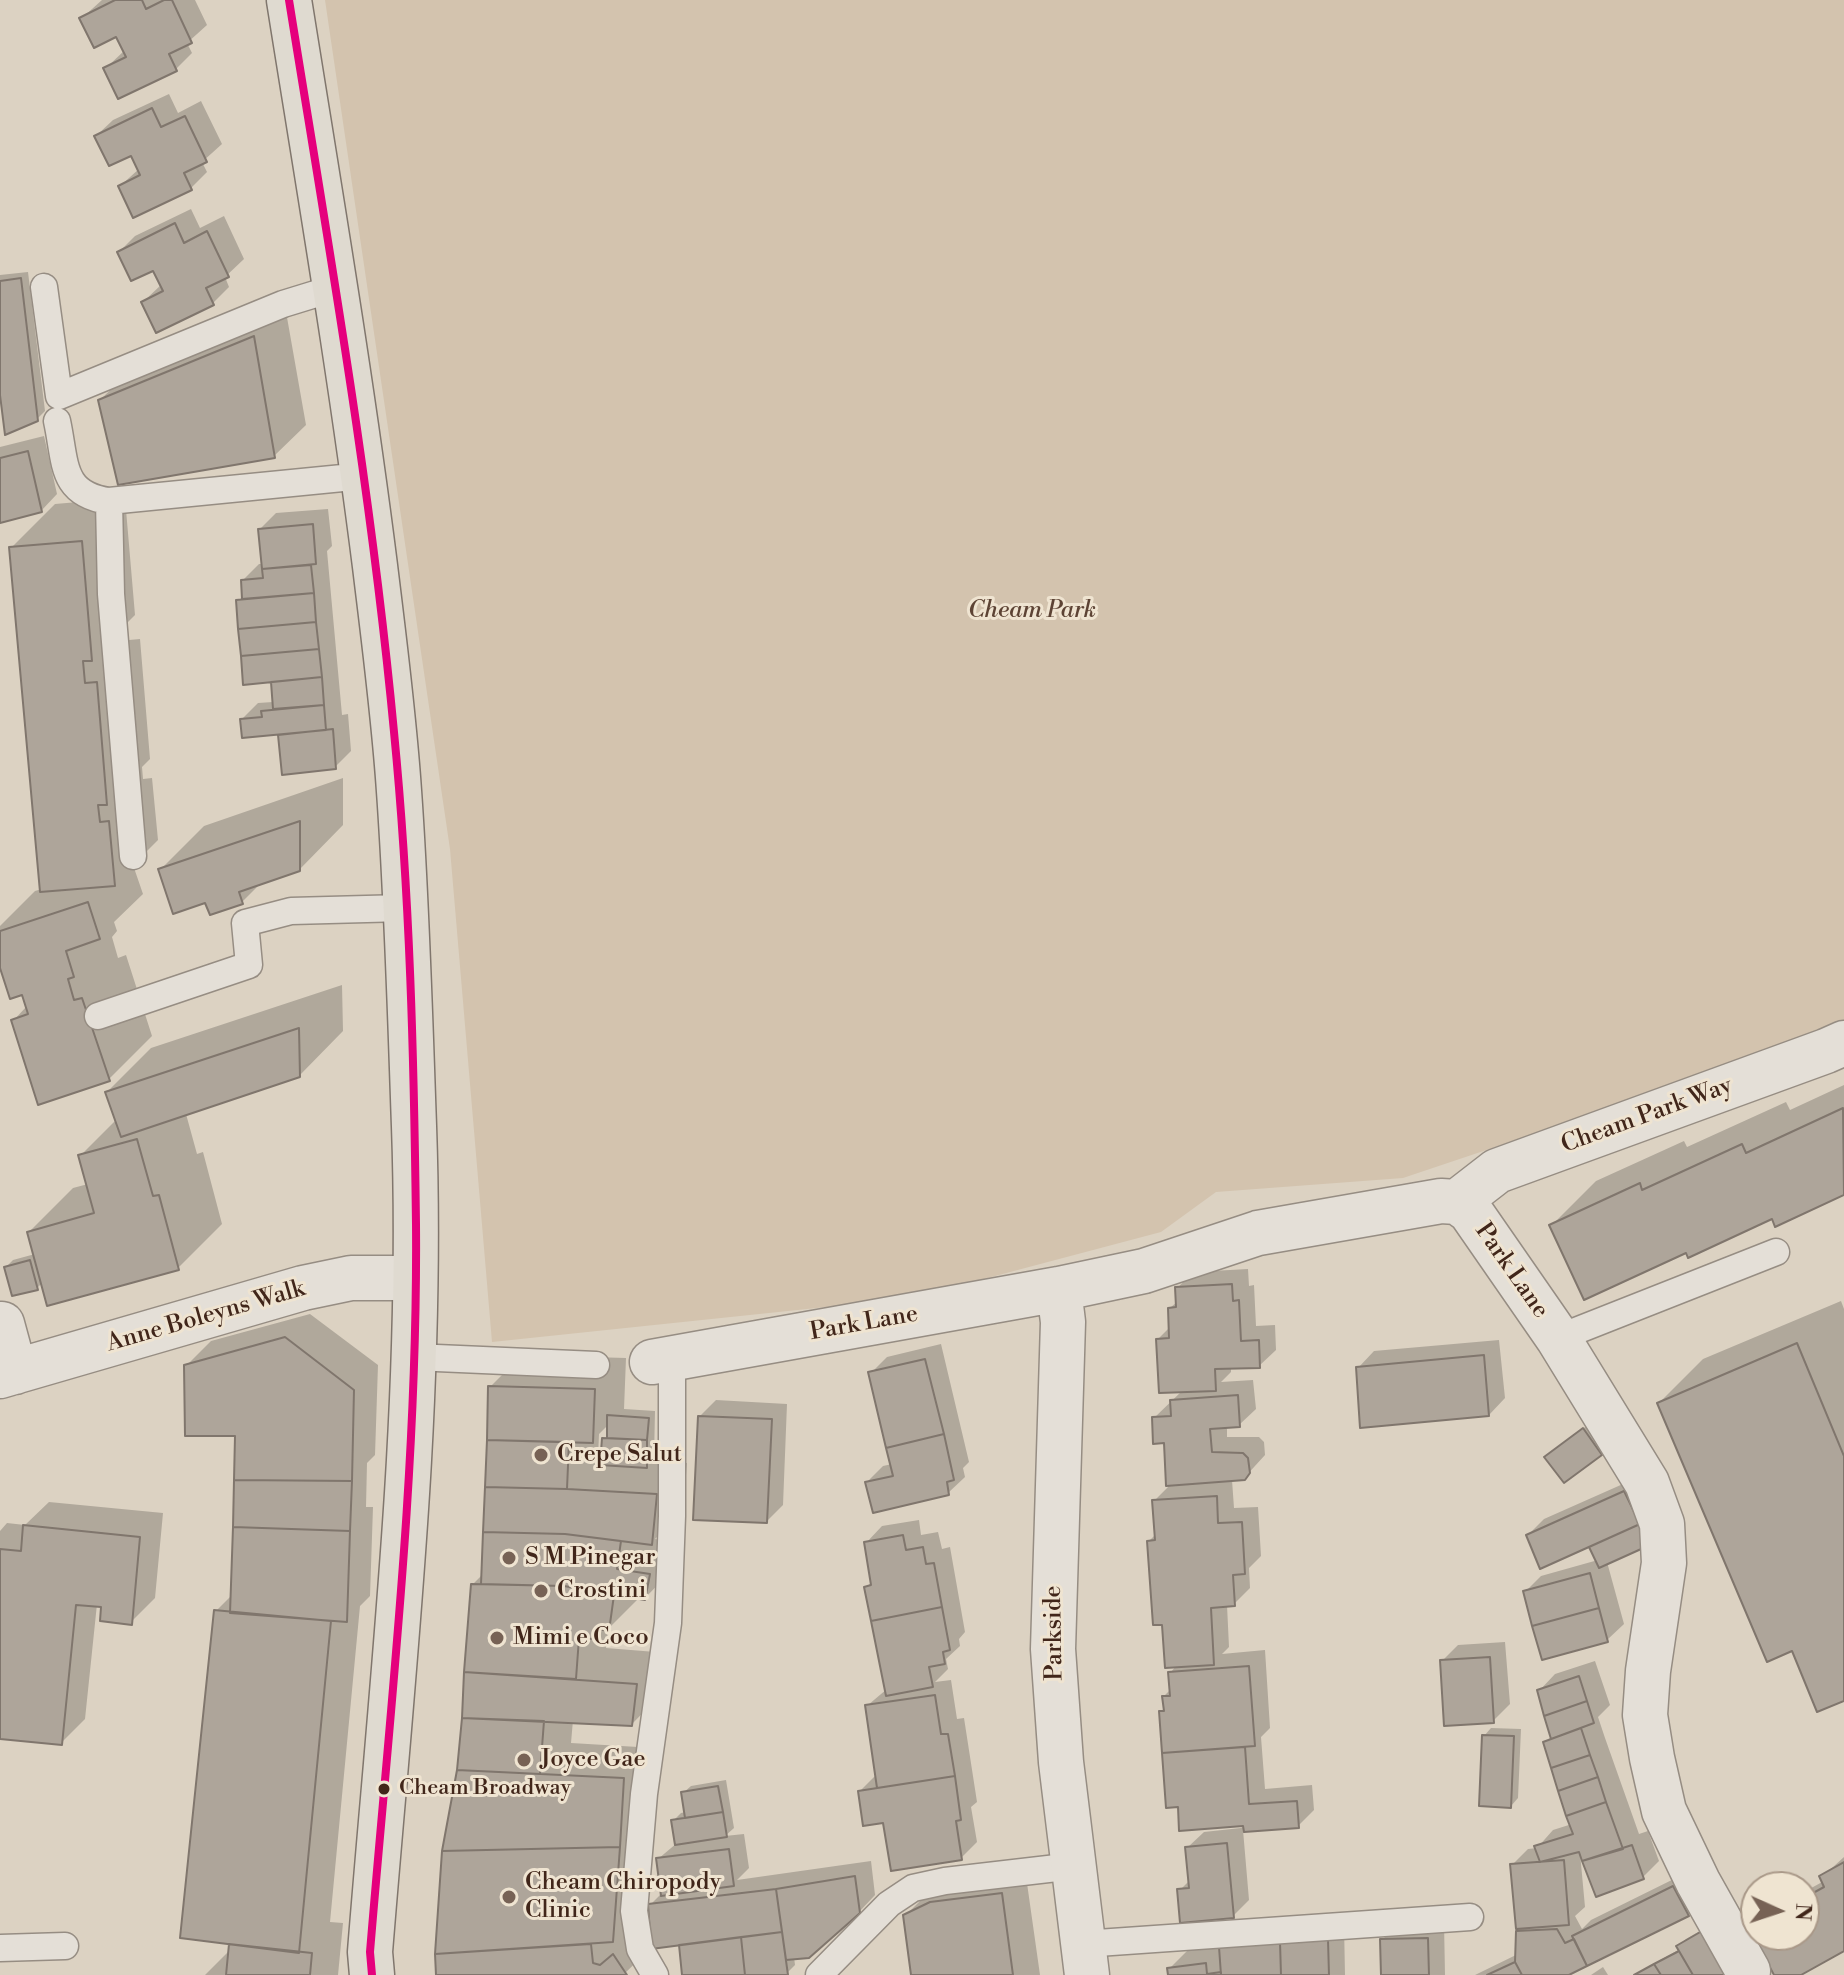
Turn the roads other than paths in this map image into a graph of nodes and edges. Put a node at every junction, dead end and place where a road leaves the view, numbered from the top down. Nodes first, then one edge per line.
1 (289, 0) edge
2 (44, 287) dead end
3 (335, 288) junction
4 (57, 421) dead end
5 (363, 476) junction
6 (109, 501) junction
7 (133, 856) dead end
8 (404, 908) junction
9 (98, 1016) dead end
10 (1844, 1043) edge
11 (1457, 1202) junction
12 (1776, 1252) dead end
13 (414, 1278) junction
14 (1059, 1289) junction
15 (1, 1320) edge
16 (1558, 1338) junction
17 (414, 1357) junction
18 (662, 1360) joint
19 (596, 1365) dead end
20 (7, 1374) edge
21 (1074, 1866) junction
22 (1470, 1917) dead end
23 (65, 1946) dead end
24 (0, 1948) edge
25 (1085, 1959) edge
26 (1748, 1971) dead end
27 (372, 1975) edge
28 (655, 1975) edge
29 (819, 1975) edge

1 - 3 highway
2 - 3 lane
3 - 5 highway
4 - 6 lane
5 - 6 lane
5 - 8 highway
6 - 7 lane
8 - 9 lane
8 - 13 highway
10 - 11 street, Cheam Park Way
11 - 14 street, Park Lane
11 - 16 street, Park Lane
12 - 16 lane
13 - 17 highway
13 - 20 street, Anne Boleyns Walk
14 - 18 street, Park Lane
14 - 21 street, Parkside
15 - 20 street
16 - 26 street, Park Lane
17 - 19 lane
17 - 27 highway
18 - 28 lane
21 - 25 street, Parkside
21 - 29 lane
22 - 25 lane
23 - 24 lane

